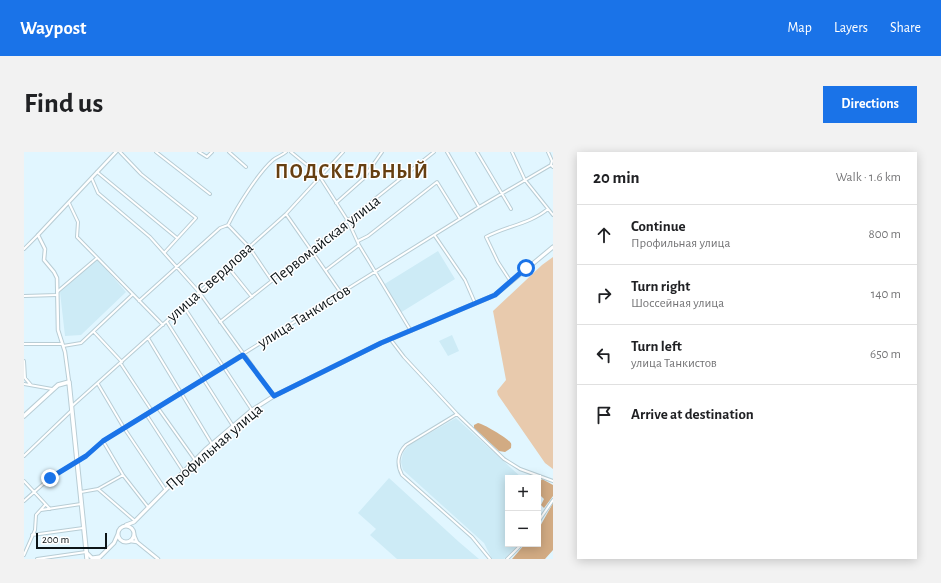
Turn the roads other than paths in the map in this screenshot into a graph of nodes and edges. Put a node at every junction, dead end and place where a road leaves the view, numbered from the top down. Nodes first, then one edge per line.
1 (116, 152) edge
2 (120, 152) edge
3 (156, 152) edge
4 (199, 152) edge
5 (212, 152) edge
6 (229, 152) edge
7 (286, 152) edge
8 (291, 152) edge
9 (343, 152) edge
10 (382, 152) edge
11 (434, 152) edge
12 (446, 152) edge
13 (477, 152) edge
14 (512, 152) edge
15 (548, 152) edge
16 (552, 166) edge
17 (246, 167) dead end
18 (97, 172) junction
19 (319, 177) junction
20 (92, 178) junction
21 (525, 180) junction
22 (210, 194) dead end
23 (501, 194) junction
24 (69, 203) junction
25 (336, 203) junction
26 (480, 207) junction
27 (511, 209) dead end
28 (548, 209) junction
29 (286, 214) junction
30 (553, 215) edge
31 (460, 219) junction
32 (348, 221) junction
33 (228, 225) junction
34 (38, 235) junction
35 (435, 236) junction
36 (177, 238) junction
37 (358, 241) junction
38 (360, 245) junction
39 (249, 247) junction
40 (553, 247) edge
41 (24, 249) edge
42 (312, 250) junction
43 (165, 252) junction
44 (98, 258) junction
45 (176, 266) junction
46 (227, 266) junction
47 (326, 270) junction
48 (375, 272) junction
49 (272, 281) junction
50 (511, 282) junction
51 (199, 292) junction
52 (341, 293) junction
53 (57, 294) junction
54 (132, 295) junction
55 (24, 296) edge
56 (252, 297) junction
57 (139, 302) junction
58 (475, 304) junction
59 (184, 307) junction
60 (167, 322) junction
61 (220, 322) junction
62 (162, 325) junction
63 (411, 331) junction
64 (94, 332) junction
65 (148, 338) junction
66 (391, 340) junction
67 (24, 344) edge
68 (63, 345) junction
69 (243, 355) junction
70 (24, 361) edge
71 (122, 363) junction
72 (223, 368) junction
73 (25, 378) edge
74 (203, 380) junction
75 (69, 382) junction
76 (24, 384) edge
77 (98, 384) junction
78 (31, 385) junction
79 (52, 390) junction
80 (180, 394) junction
81 (274, 396) junction
82 (72, 408) junction
83 (158, 408) junction
84 (252, 410) junction
85 (152, 411) junction
86 (146, 414) junction
87 (457, 414) junction
88 (24, 416) edge
89 (233, 426) junction
90 (124, 428) junction
91 (103, 441) junction
92 (212, 444) junction
93 (24, 456) edge
94 (195, 460) junction
95 (77, 462) junction
96 (183, 471) junction
97 (124, 475) junction
98 (24, 480) edge
99 (553, 481) edge
100 (98, 489) junction
101 (165, 489) junction
102 (35, 492) junction
103 (80, 492) junction
104 (553, 500) edge
105 (24, 501) edge
106 (81, 504) junction
107 (45, 505) junction
108 (148, 507) junction
109 (50, 509) junction
110 (41, 510) junction
111 (541, 518) edge
112 (134, 521) junction
113 (126, 526) junction
114 (83, 528) junction
115 (133, 529) junction
116 (118, 534) junction
117 (32, 535) junction
118 (134, 535) junction
119 (123, 541) junction
120 (130, 541) junction
121 (137, 542) junction
122 (114, 543) junction
123 (519, 547) edge
124 (86, 552) junction
125 (24, 555) edge
126 (99, 558) edge
127 (37, 559) edge
128 (87, 559) edge
129 (158, 559) edge
130 (490, 559) edge
131 (507, 559) edge

1 - 18 street
2 - 36 street
3 - 22 street
4 - 5 street
6 - 17 street
7 - 33 street
8 - 19 street
9 - 19 street, улица Свердлова
10 - 25 street
11 - 32 street, Первомайская улица
12 - 26 street
13 - 23 street
14 - 21 street
15 - 16 street
16 - 21 street, улица Танкистов
18 - 20 street
18 - 36 street
19 - 25 street
19 - 29 street, улица Свердлова
20 - 24 street
20 - 43 street
21 - 23 street, улица Танкистов
21 - 28 street
23 - 26 street, улица Танкистов
23 - 27 street
24 - 34 street
24 - 44 street
25 - 32 street
26 - 31 street, улица Танкистов
28 - 30 street
28 - 50 street
29 - 39 street, улица Свердлова
29 - 42 street
31 - 35 street, улица Танкистов
31 - 37 street
32 - 37 street
32 - 42 street, Первомайская улица
33 - 39 street
33 - 45 street
34 - 41 street
34 - 53 street
35 - 48 street, улица Танкистов
35 - 58 street
36 - 43 street
37 - 38 street
38 - 47 street
38 - 48 street
39 - 46 street, улица Свердлова
39 - 49 street
40 - 50 main road, Профильная улица
42 - 47 street
42 - 49 street, Первомайская улица
43 - 45 street
44 - 53 street
44 - 54 street
45 - 51 street
45 - 57 street
46 - 51 street, улица Свердлова
46 - 56 street
47 - 52 street
48 - 52 street, улица Танкистов
48 - 63 street
49 - 56 street, Первомайская улица
50 - 58 main road, Профильная улица
51 - 59 street, улица Свердлова
51 - 61 street
52 - 69 street, улица Танкистов
53 - 55 street
53 - 68 street
54 - 57 street
54 - 64 street
56 - 61 street, Первомайская улица
57 - 62 street
58 - 63 main road, Профильная улица
59 - 60 street, улица Свердлова
59 - 72 street
60 - 62 street, улица Свердлова
60 - 74 street
61 - 69 street
62 - 65 street, улица Свердлова
63 - 66 main road, Профильная улица
64 - 68 street
64 - 71 street
65 - 71 street, улица Свердлова
65 - 80 street
66 - 81 main road, Профильная улица
66 - 87 street
67 - 68 street
68 - 75 street
69 - 72 street, улица Танкистов
69 - 81 street
70 - 73 street
71 - 77 street, улица Свердлова
71 - 85 street
72 - 74 street, улица Танкистов
72 - 84 street
73 - 78 street
74 - 80 street, улица Танкистов
74 - 89 street
75 - 79 highway
75 - 82 highway
76 - 78 street
77 - 82 street, улица Свердлова
77 - 90 street
78 - 79 street
79 - 88 highway
80 - 83 street, улица Танкистов
80 - 92 street
81 - 84 main road, Профильная улица
82 - 93 street, улица Свердлова
82 - 95 highway
83 - 85 street, улица Танкистов
83 - 94 street
84 - 89 main road, Профильная улица
85 - 86 street, улица Танкистов
86 - 90 street, улица Танкистов
86 - 96 street
87 - 99 street
87 - 130 street
89 - 92 main road, Профильная улица
90 - 91 street, улица Танкистов
90 - 101 street
91 - 95 street, улица Танкистов
91 - 97 street
92 - 94 main road, Профильная улица
94 - 96 main road, Профильная улица
95 - 102 street, улица Танкистов
95 - 103 highway
96 - 101 main road, Профильная улица
97 - 100 street
97 - 108 street
98 - 102 street
100 - 103 street
100 - 112 street
101 - 108 main road, Профильная улица
102 - 105 street, улица Танкистов
102 - 107 street
103 - 106 highway
104 - 111 street
106 - 109 street
106 - 114 highway
107 - 109 street
107 - 110 street
108 - 112 main road, Профильная улица
109 - 110 street
110 - 117 street
112 - 113 main road
112 - 115 main road
113 - 115 main road
113 - 116 main road
114 - 117 street
114 - 124 highway
115 - 118 main road
116 - 119 main road
116 - 122 main road
117 - 125 street
118 - 120 main road
118 - 121 street
119 - 120 main road
119 - 122 main road
120 - 121 street
121 - 129 street
122 - 126 main road
123 - 131 street
124 - 126 main road
124 - 127 street
124 - 128 highway

